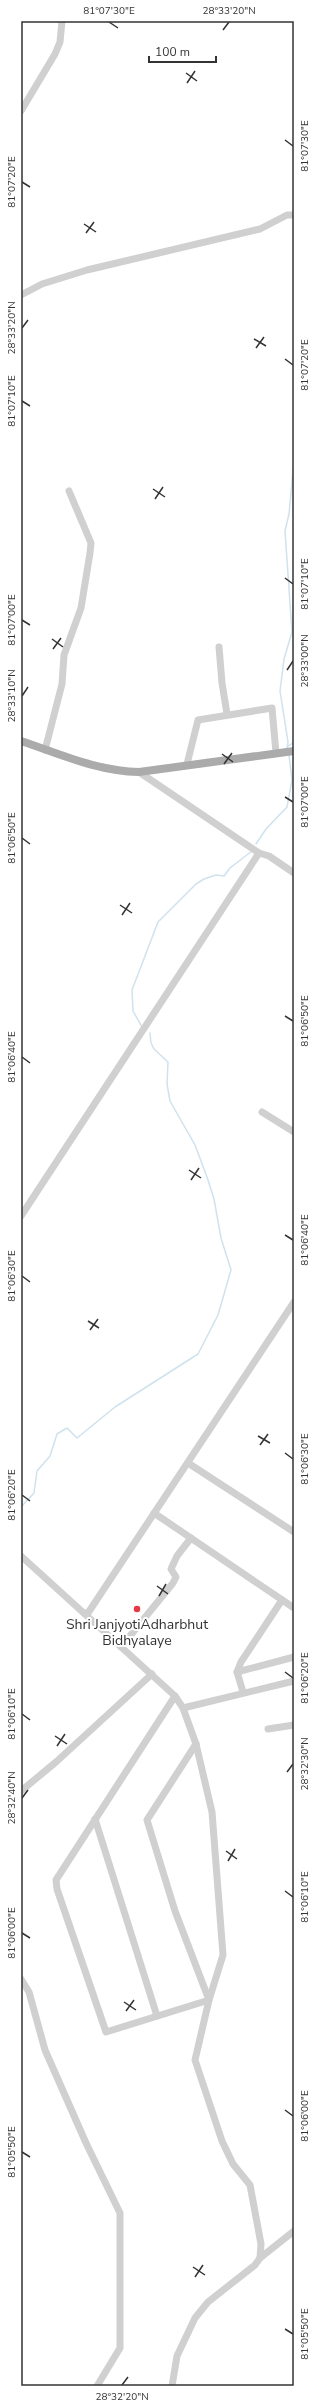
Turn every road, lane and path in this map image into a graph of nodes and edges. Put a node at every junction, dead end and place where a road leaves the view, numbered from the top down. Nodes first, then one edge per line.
1 (62, 21) edge
2 (21, 111) edge
3 (294, 215) edge
4 (21, 295) edge
5 (69, 491) dead end
6 (219, 647) dead end
7 (227, 714) junction
8 (21, 741) edge
9 (45, 750) junction
10 (286, 752) edge
11 (187, 764) junction
12 (139, 772) junction
13 (259, 853) junction
14 (294, 873) edge
15 (262, 1112) dead end
16 (294, 1132) edge
17 (21, 1216) edge
18 (294, 1302) edge
19 (188, 1462) junction
20 (154, 1513) junction
21 (294, 1532) edge
22 (191, 1538) junction
23 (21, 1556) edge
24 (282, 1600) junction
25 (294, 1608) edge
26 (84, 1613) junction
27 (120, 1647) junction
28 (294, 1657) edge
29 (237, 1672) junction
30 (152, 1674) junction
31 (294, 1681) edge
32 (243, 1692) junction
33 (175, 1696) junction
34 (183, 1708) junction
35 (294, 1724) edge
36 (268, 1730) dead end
37 (196, 1744) junction
38 (21, 1791) edge
39 (95, 1819) junction
40 (21, 1979) edge
41 (209, 2000) junction
42 (157, 2016) junction
43 (294, 2231) edge
44 (260, 2258) junction
45 (96, 2386) edge
46 (172, 2386) edge

1 - 2 street
3 - 4 street
5 - 9 street
6 - 7 street
7 - 10 street
7 - 11 street
8 - 9 main road
9 - 12 main road
10 - 11 main road
11 - 12 main road
12 - 13 street
13 - 14 street
13 - 17 street
15 - 16 street
18 - 19 street
19 - 20 street
19 - 21 street
20 - 22 street
20 - 26 street
22 - 24 street
22 - 27 street
23 - 26 street
24 - 25 street
24 - 29 street
26 - 27 street
27 - 30 street
28 - 29 street
29 - 32 street
30 - 33 street
30 - 38 street
31 - 32 street
32 - 34 street
33 - 34 street
33 - 39 street
34 - 37 street
35 - 36 street
37 - 41 street
37 - 41 street
39 - 42 street
39 - 42 street
40 - 45 street
41 - 42 street
41 - 44 street
43 - 44 street
44 - 46 street

